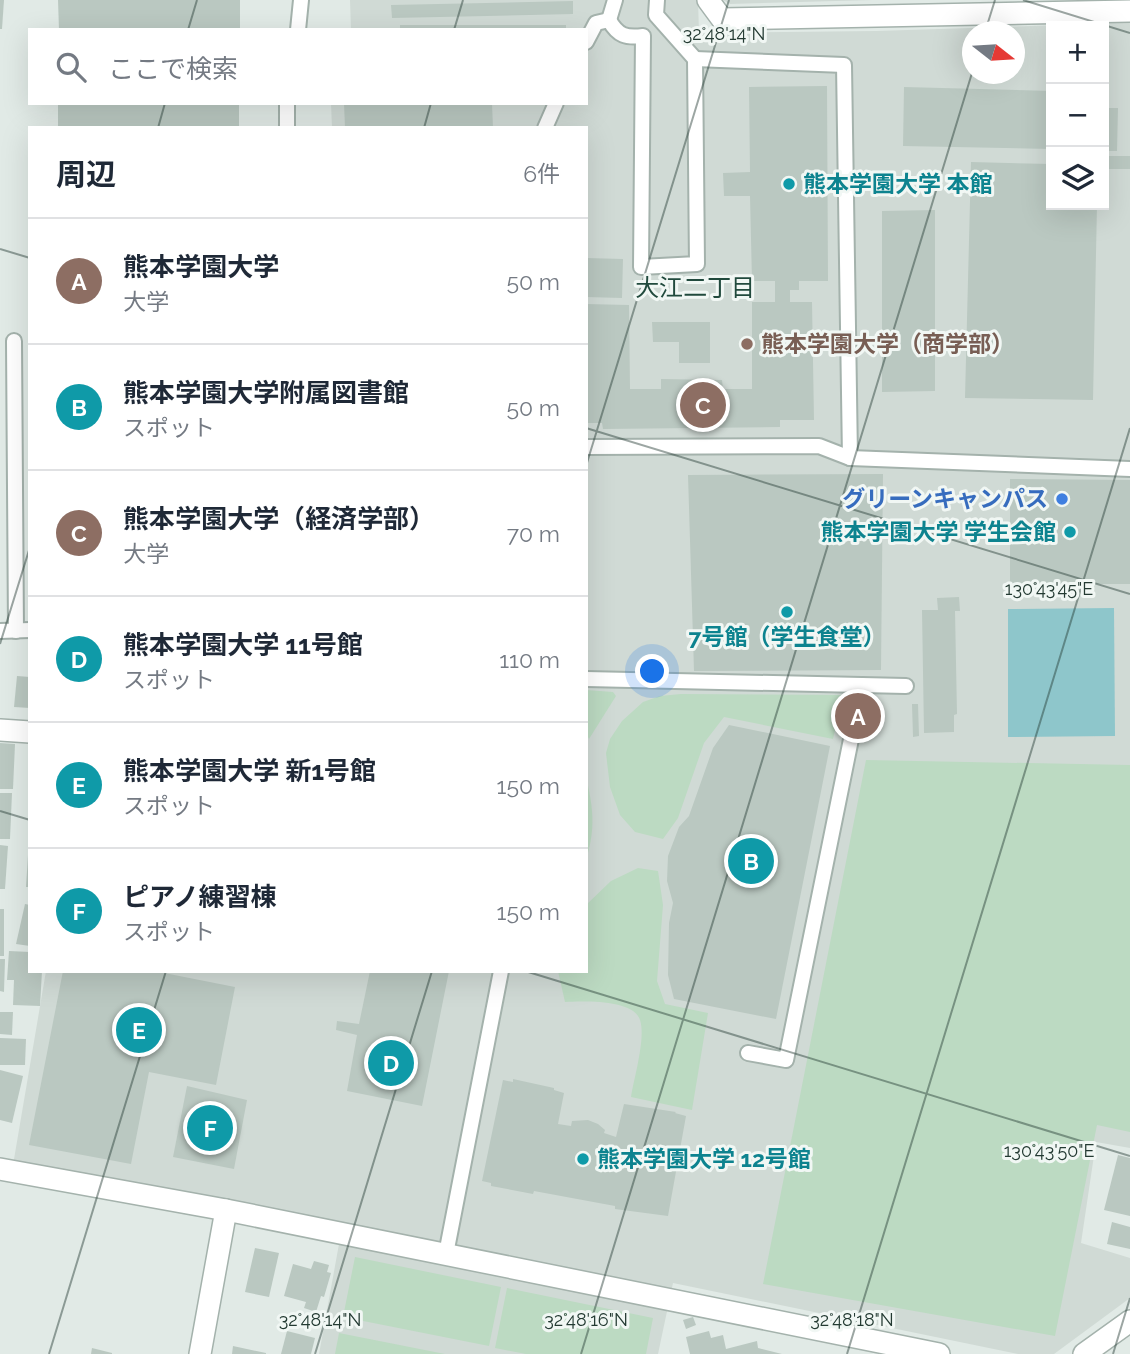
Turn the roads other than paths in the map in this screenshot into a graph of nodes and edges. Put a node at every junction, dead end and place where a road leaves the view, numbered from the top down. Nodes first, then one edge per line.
1 (301, 0) edge
2 (615, 0) edge
3 (708, 0) edge
4 (657, 8) edge
5 (1130, 11) edge
6 (609, 20) junction
7 (298, 28) edge
8 (643, 36) junction
9 (588, 38) edge
10 (695, 59) junction
11 (287, 105) edge
12 (554, 105) edge
13 (287, 126) edge
14 (546, 126) edge
15 (14, 341) dead end
16 (588, 447) edge
17 (850, 458) junction
18 (1130, 469) edge
19 (23, 630) edge
20 (0, 631) edge
21 (588, 679) edge
22 (862, 685) junction
23 (906, 686) dead end
24 (0, 730) edge
25 (28, 732) edge
26 (501, 973) edge
27 (748, 1053) dead end
28 (0, 1168) edge
29 (226, 1210) junction
30 (446, 1254) junction
31 (1130, 1321) edge
32 (200, 1354) edge
33 (939, 1354) edge
34 (1084, 1354) edge

1 - 7 lane
2 - 6 lane
3 - 5 street
4 - 8 lane
4 - 10 lane
6 - 8 lane
6 - 9 lane
8 - 10 lane
10 - 17 lane
11 - 13 lane
12 - 14 lane
15 - 19 lane
16 - 17 lane
17 - 18 lane
19 - 20 lane
21 - 22 lane
22 - 23 lane
22 - 27 lane
24 - 25 street
26 - 30 lane
28 - 29 street
29 - 30 street
29 - 32 street
30 - 33 street
31 - 34 street

